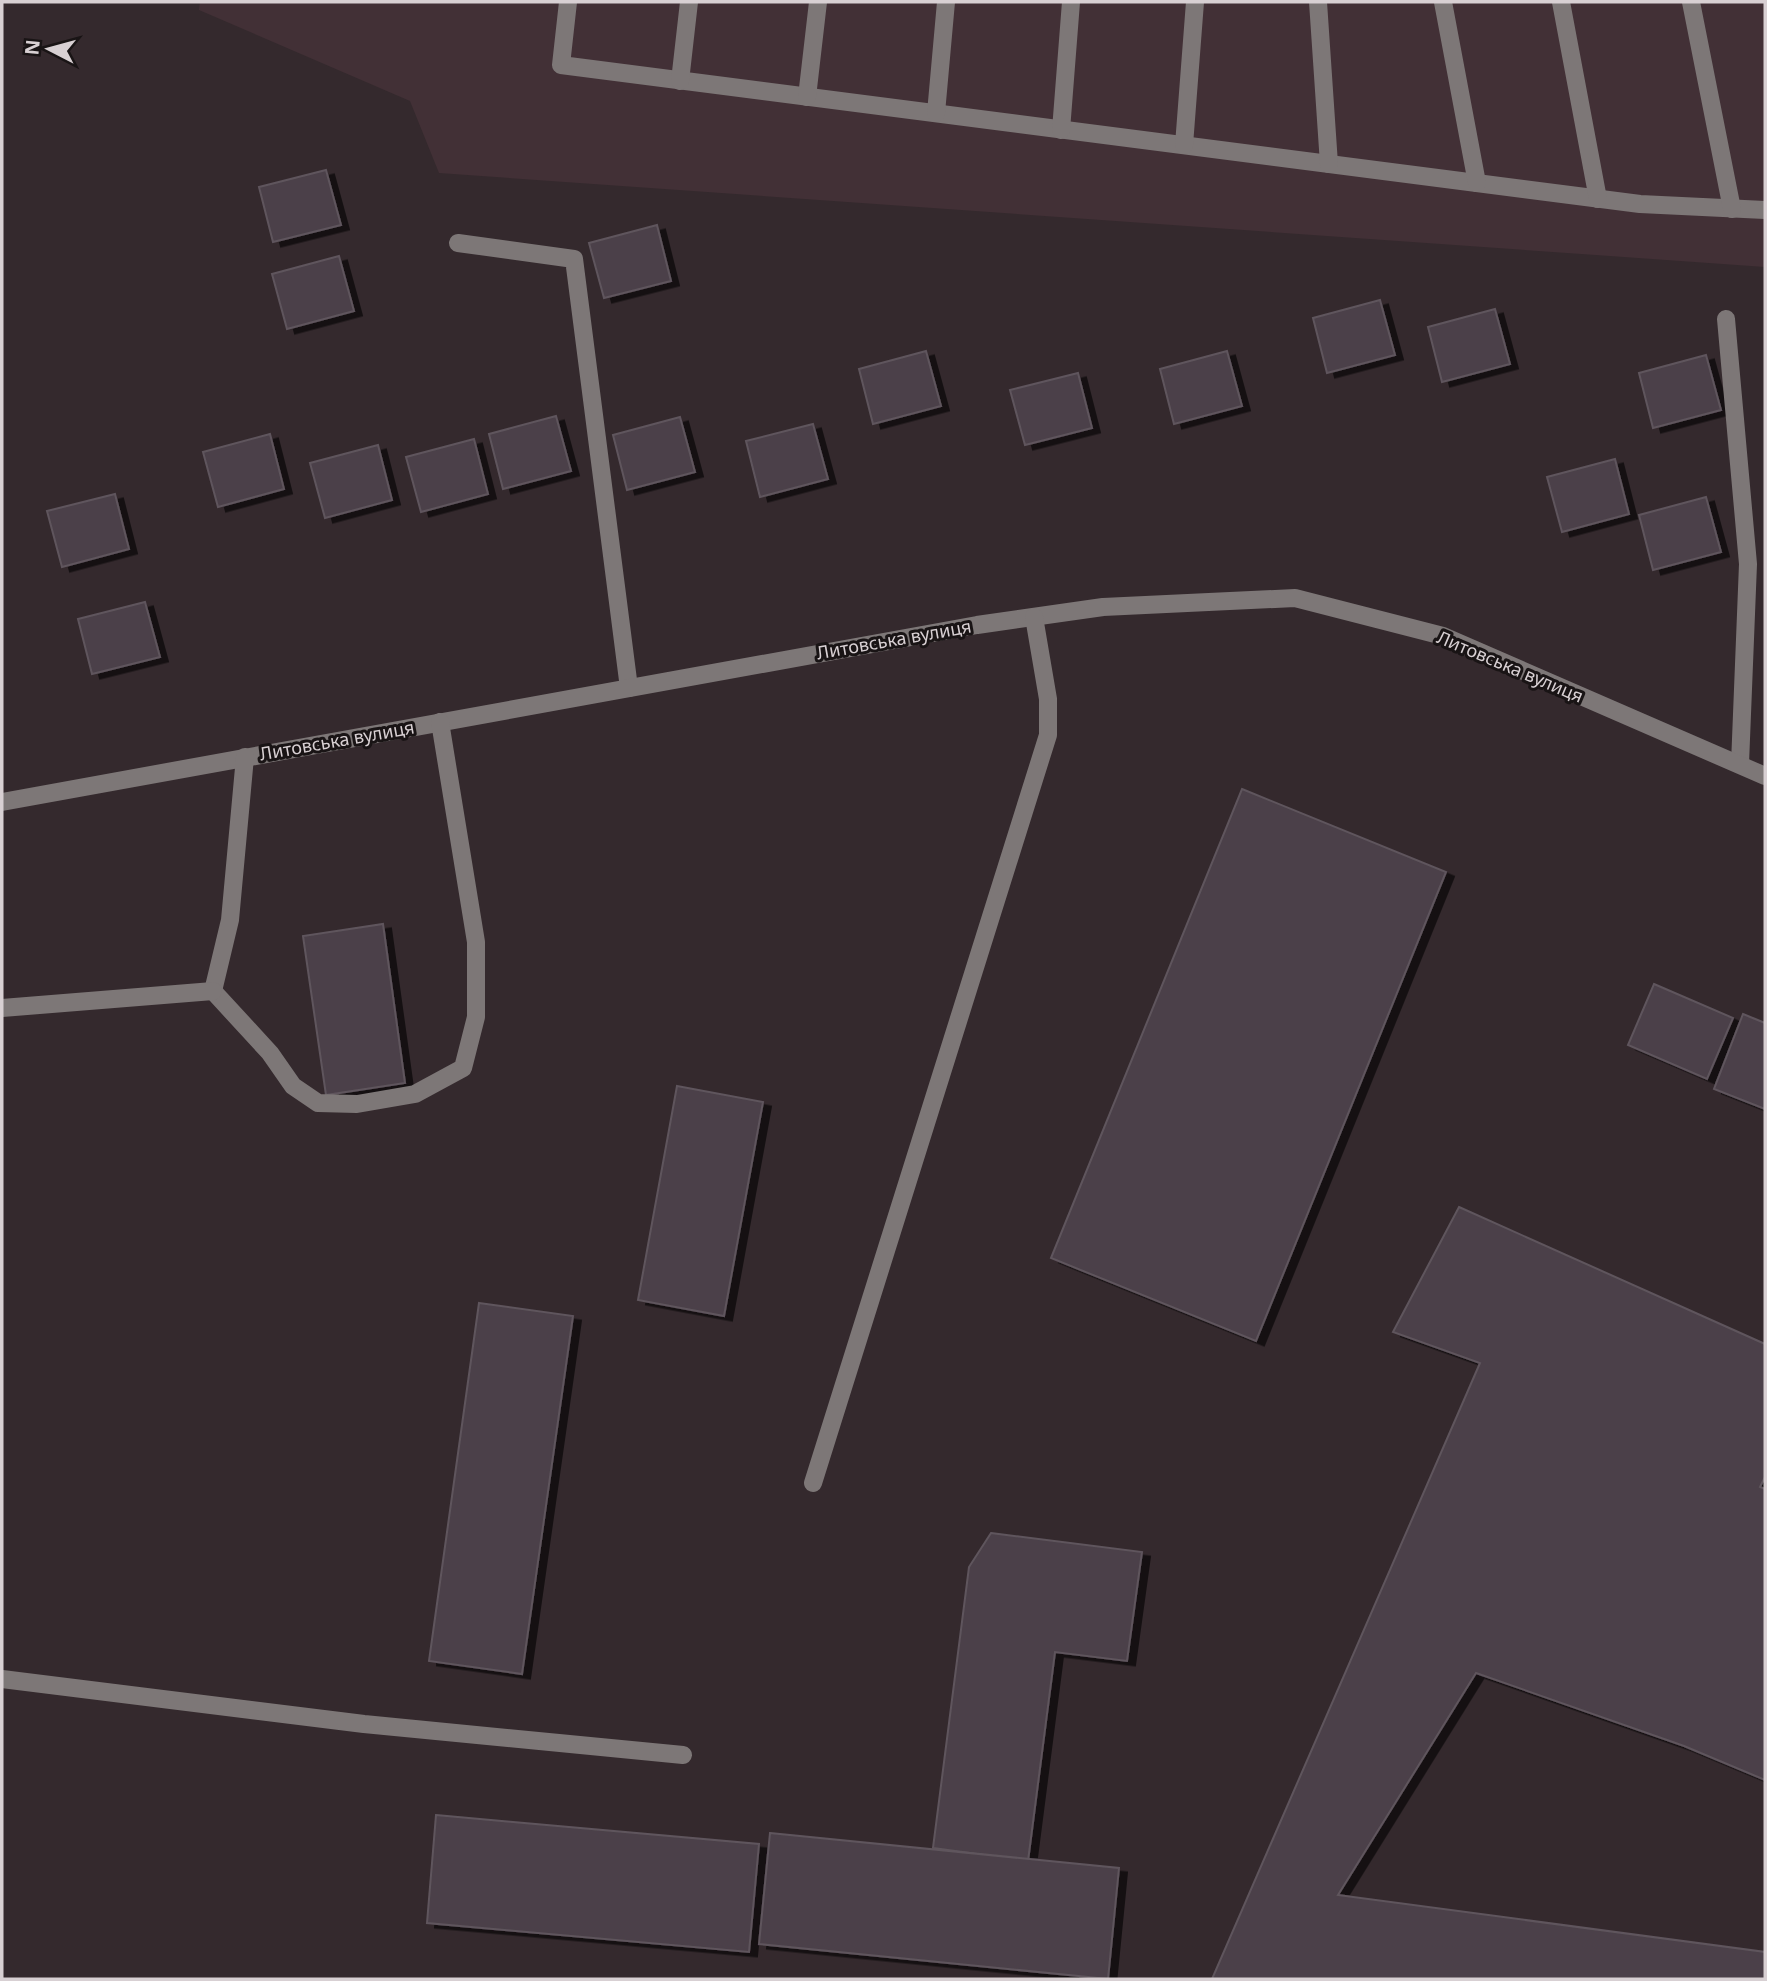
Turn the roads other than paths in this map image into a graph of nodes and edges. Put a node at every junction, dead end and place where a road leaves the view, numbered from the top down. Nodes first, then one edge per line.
1 (568, 2) edge
2 (689, 2) edge
3 (818, 2) edge
4 (946, 2) edge
5 (1071, 2) edge
6 (1195, 2) edge
7 (1318, 2) edge
8 (1443, 2) edge
9 (1561, 2) edge
10 (1691, 2) edge
11 (680, 81) junction
12 (807, 97) junction
13 (936, 113) junction
14 (1061, 130) junction
15 (1184, 145) junction
16 (1329, 164) junction
17 (1478, 183) junction
18 (1598, 199) junction
19 (1732, 209) junction
20 (1765, 210) edge
21 (458, 243) dead end
22 (1726, 319) dead end
23 (1034, 617) junction
24 (629, 688) junction
25 (440, 722) junction
26 (245, 757) junction
27 (1740, 764) junction
28 (1765, 776) edge
29 (2, 802) edge
30 (213, 991) junction
31 (2, 1007) edge
32 (813, 1483) dead end
33 (2, 1679) edge
34 (683, 1755) dead end

1 - 11 street
2 - 11 street
3 - 12 street
4 - 13 street
5 - 14 street
6 - 15 street
7 - 16 street
8 - 17 street
9 - 18 street
10 - 19 street
11 - 12 street
12 - 13 street
13 - 14 street
14 - 15 street
15 - 16 street
16 - 17 street
17 - 18 street
18 - 19 street
19 - 20 street
21 - 24 street
22 - 27 street
23 - 24 street, Литовська вулиця
23 - 27 street, Литовська вулиця
23 - 32 street
24 - 25 street, Литовська вулиця
25 - 26 street, Литовська вулиця
25 - 30 street
26 - 29 street, Литовська вулиця
26 - 30 street
27 - 28 street, Литовська вулиця
30 - 31 street
33 - 34 street

